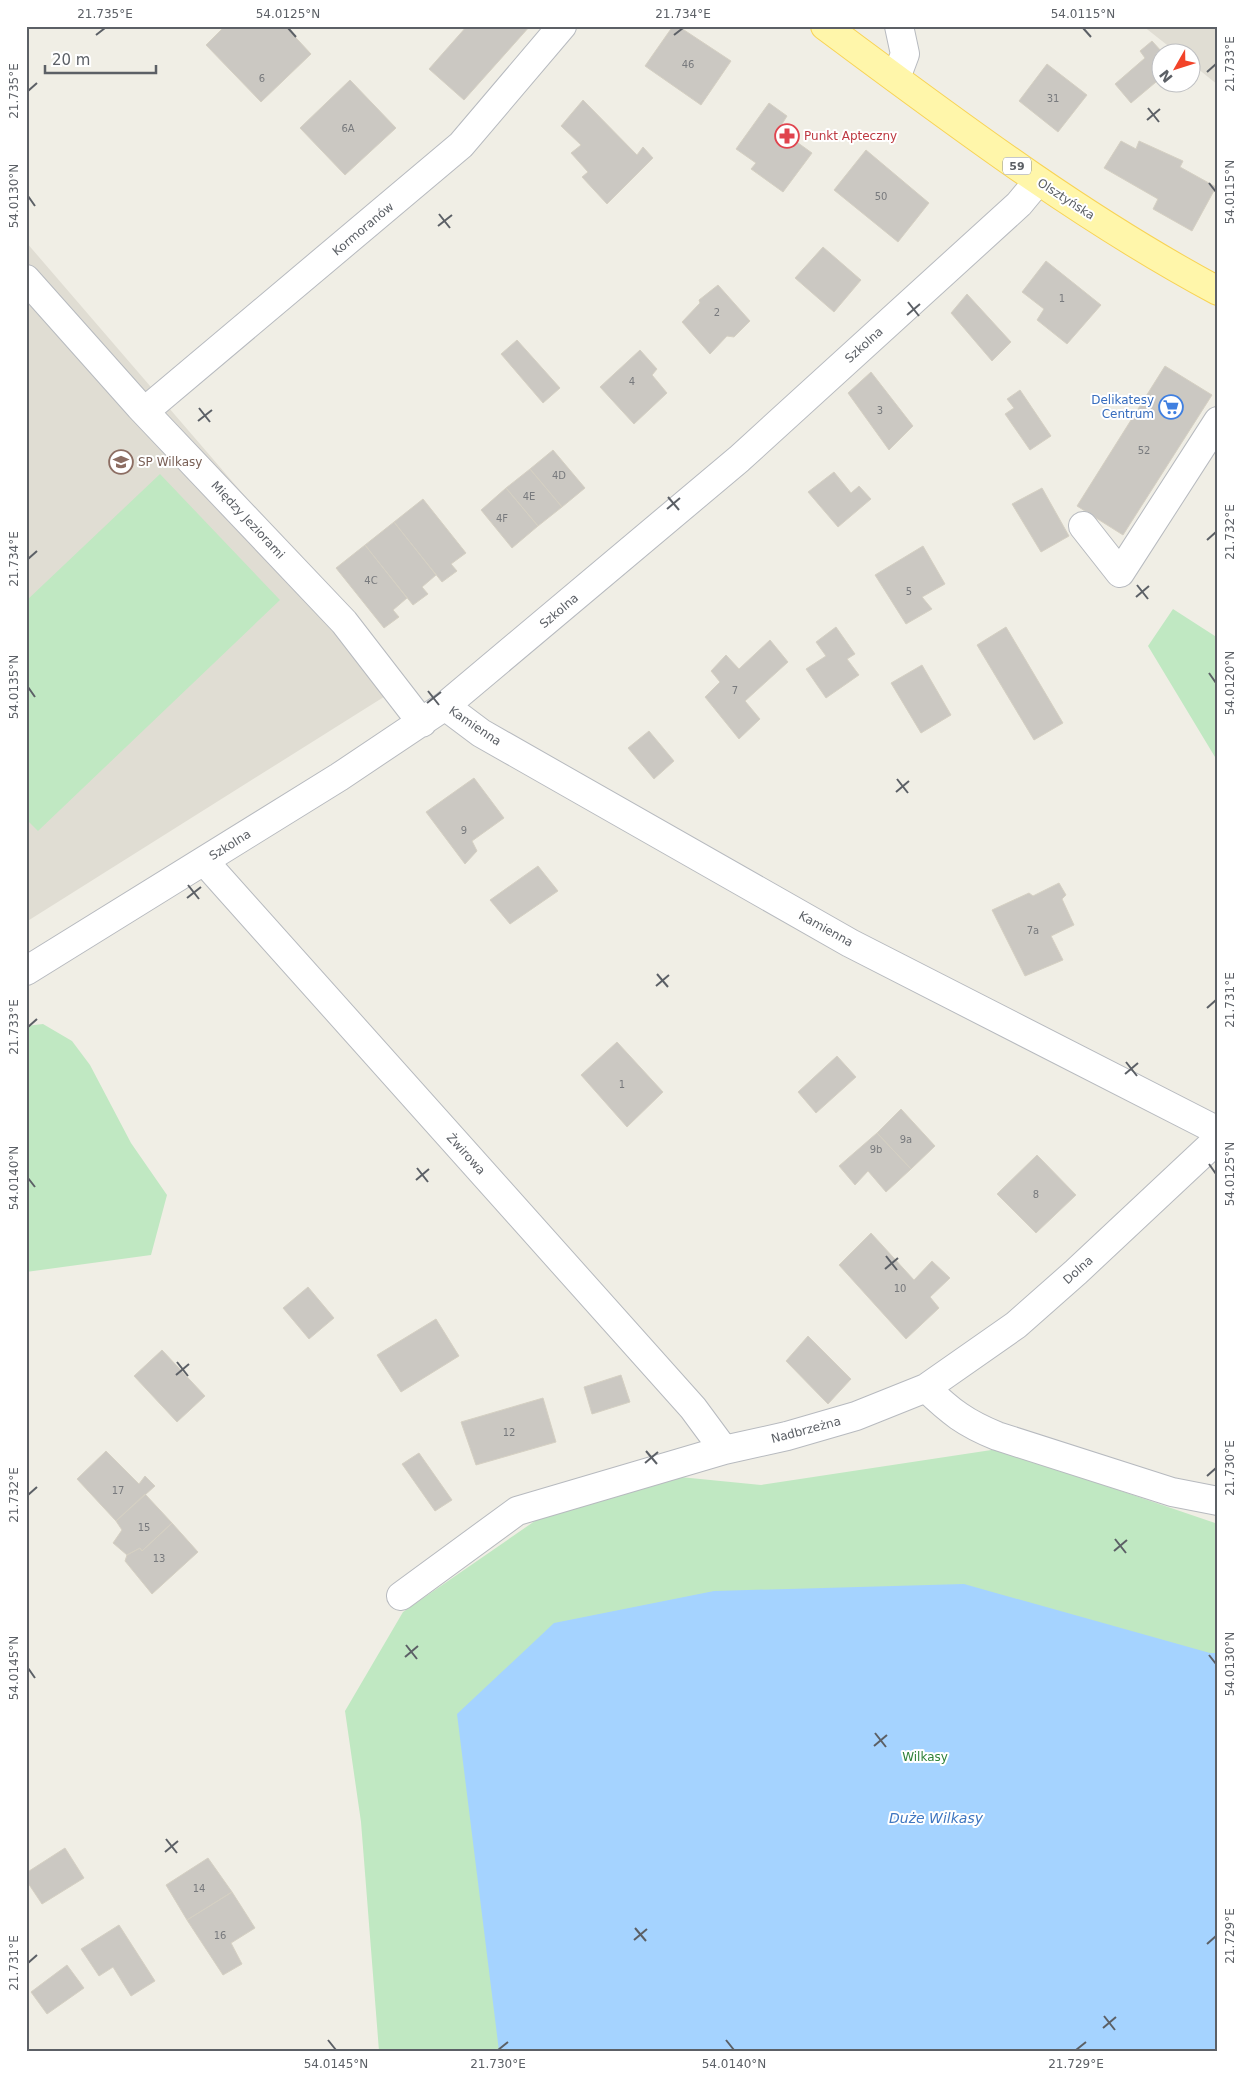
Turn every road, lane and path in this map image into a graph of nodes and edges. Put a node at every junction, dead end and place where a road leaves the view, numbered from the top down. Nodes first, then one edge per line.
1 (562, 26) edge
2 (825, 26) edge
3 (899, 26) edge
4 (896, 78) junction
5 (1038, 182) junction
6 (26, 279) edge
7 (1218, 291) edge
8 (145, 411) junction
9 (1215, 433) edge
10 (1083, 526) dead end
11 (445, 706) junction
12 (422, 723) junction
13 (204, 861) junction
14 (26, 970) edge
15 (1218, 1131) edge
16 (1218, 1139) edge
17 (926, 1388) junction
18 (724, 1450) junction
19 (1218, 1501) edge
20 (401, 1596) dead end

1 - 8 street, Kormoranów
2 - 4 main road, Olsztyńska / 59
3 - 4 street
4 - 5 main road, Olsztyńska / 59
5 - 7 main road, Olsztyńska / 59
5 - 11 street, Szkolna
6 - 8 street, Między Jeziorami
8 - 12 street, Między Jeziorami
9 - 10 street
11 - 12 street, Szkolna
11 - 15 street, Kamienna
12 - 13 street, Szkolna
13 - 14 street, Szkolna
13 - 18 street, Żwirowa
16 - 17 street, Dolna
17 - 18 street, Nadbrzeżna
17 - 19 street
18 - 20 street, Nadbrzeżna

